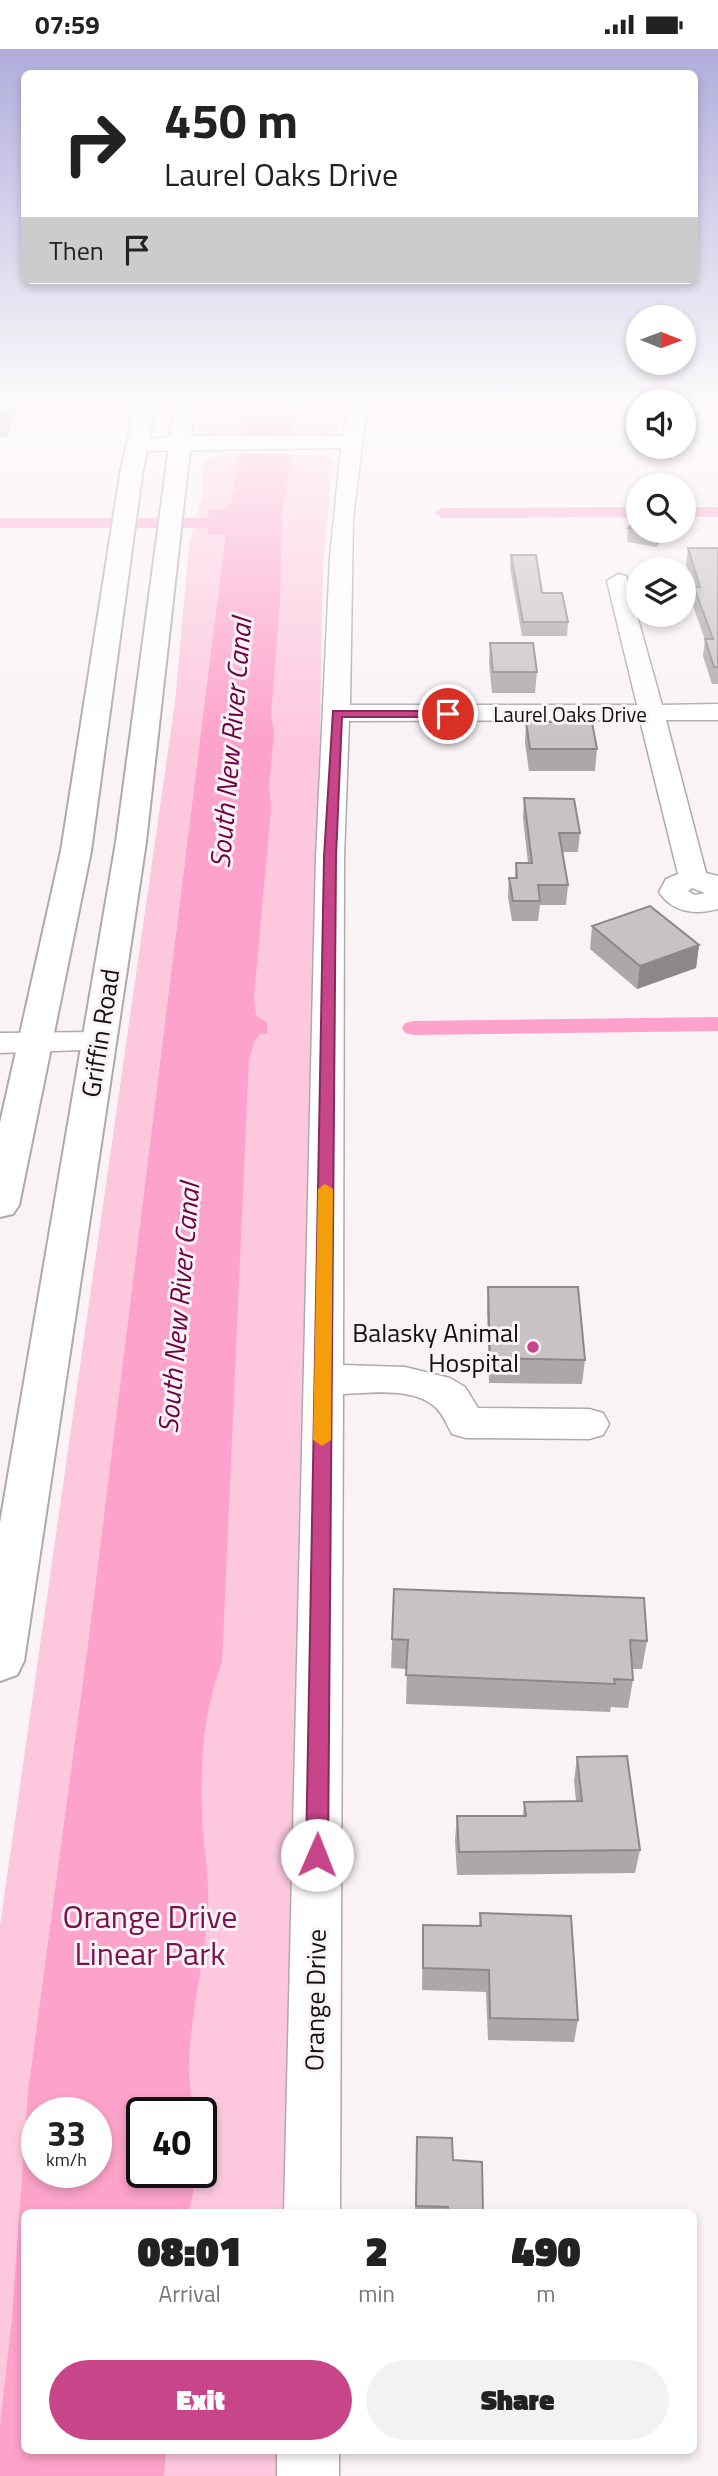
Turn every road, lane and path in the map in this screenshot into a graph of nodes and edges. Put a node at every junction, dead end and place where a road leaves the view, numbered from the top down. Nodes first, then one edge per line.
1 (126, 516) edge
2 (173, 516) edge
3 (342, 516) edge
4 (618, 581) dead end
5 (718, 712) edge
6 (337, 713) junction
7 (651, 714) junction
8 (706, 884) edge
9 (718, 898) edge
10 (0, 1043) edge
11 (97, 1052) junction
12 (22, 1056) edge
13 (0, 1205) edge
14 (322, 1380) junction
15 (589, 1424) dead end
16 (0, 1661) edge
17 (312, 2209) edge
18 (308, 2454) edge
19 (308, 2476) edge

1 - 12 main road
2 - 11 main road, Griffin Road
3 - 6 street, Orange Drive
4 - 7 street
5 - 7 street, Laurel Oaks Drive
6 - 7 street, Laurel Oaks Drive
6 - 14 street, Orange Drive
7 - 8 street
8 - 9 street
10 - 12 street
11 - 12 street
11 - 16 main road, Griffin Road
12 - 13 main road
14 - 15 street
14 - 17 street, Orange Drive
18 - 19 street

